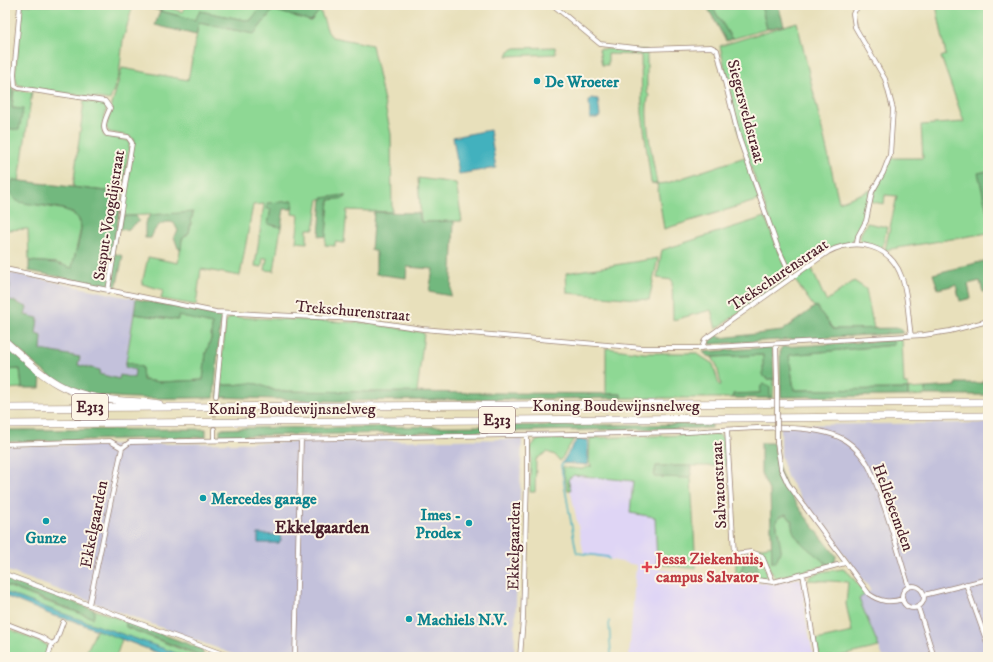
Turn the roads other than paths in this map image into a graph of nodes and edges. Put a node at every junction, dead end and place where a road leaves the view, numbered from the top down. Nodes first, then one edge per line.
1 (20, 5) edge
2 (553, 5) edge
3 (861, 5) edge
4 (857, 244) junction
5 (5, 269) edge
6 (792, 278) junction
7 (108, 290) junction
8 (224, 313) junction
9 (988, 321) edge
10 (911, 336) junction
11 (5, 341) edge
12 (776, 344) junction
13 (702, 348) junction
14 (216, 396) tunnel mouth
15 (988, 402) edge
16 (175, 407) junction
17 (5, 408) edge
18 (988, 416) edge
19 (5, 424) edge
20 (214, 429) tunnel mouth
21 (727, 430) junction
22 (527, 435) junction
23 (301, 439) junction
24 (214, 440) junction
25 (5, 444) edge
26 (122, 448) junction
27 (846, 563) junction
28 (5, 574) edge
29 (803, 574) junction
30 (749, 579) dead end
31 (988, 579) edge
32 (773, 582) junction
33 (966, 584) junction
34 (909, 587) junction
35 (924, 595) junction
36 (903, 600) junction
37 (89, 605) junction
38 (918, 607) junction
39 (64, 622) dead end
40 (5, 623) edge
41 (52, 644) junction
42 (988, 645) edge
43 (48, 657) edge
44 (231, 657) edge
45 (295, 657) edge
46 (520, 657) edge
47 (816, 657) edge
48 (934, 657) edge

1 - 7 street, Sasput-Voogdijstraat
2 - 6 street, Siegersveldstraat
3 - 4 street
4 - 6 street, Trekschurenstraat
4 - 10 street, Trekschurenstraat
5 - 7 street, Trekschurenstraat
6 - 13 street, Trekschurenstraat
7 - 8 street, Trekschurenstraat
8 - 13 street, Trekschurenstraat
8 - 14 street
9 - 10 street, Trekschurenstraat
10 - 12 street, Trekschurenstraat
11 - 16 highway
12 - 13 street, Trekschurenstraat
12 - 27 street, bridge
15 - 16 highway, Koning Boudewijnsnelweg / E313
16 - 17 highway, Koning Boudewijnsnelweg / E313
18 - 19 highway, Koning Boudewijnsnelweg / E313
20 - 24 street
21 - 22 street, Hellebeemden
21 - 32 street, Salvatorstraat
21 - 34 street, Hellebeemden
22 - 23 street, Hellebeemden
22 - 46 street, Ekkelgaarden
23 - 24 street, Hellebeemden
23 - 45 street
24 - 26 street, Hellebeemden
25 - 26 street
26 - 37 street, Ekkelgaarden
27 - 29 street
27 - 36 street
28 - 37 street
29 - 32 street
29 - 47 street
30 - 32 street
31 - 33 street
33 - 35 street
33 - 42 street
34 - 35 street
34 - 36 street
35 - 38 street
36 - 38 street
37 - 44 street
38 - 48 street
39 - 41 street
40 - 41 street
41 - 43 street

